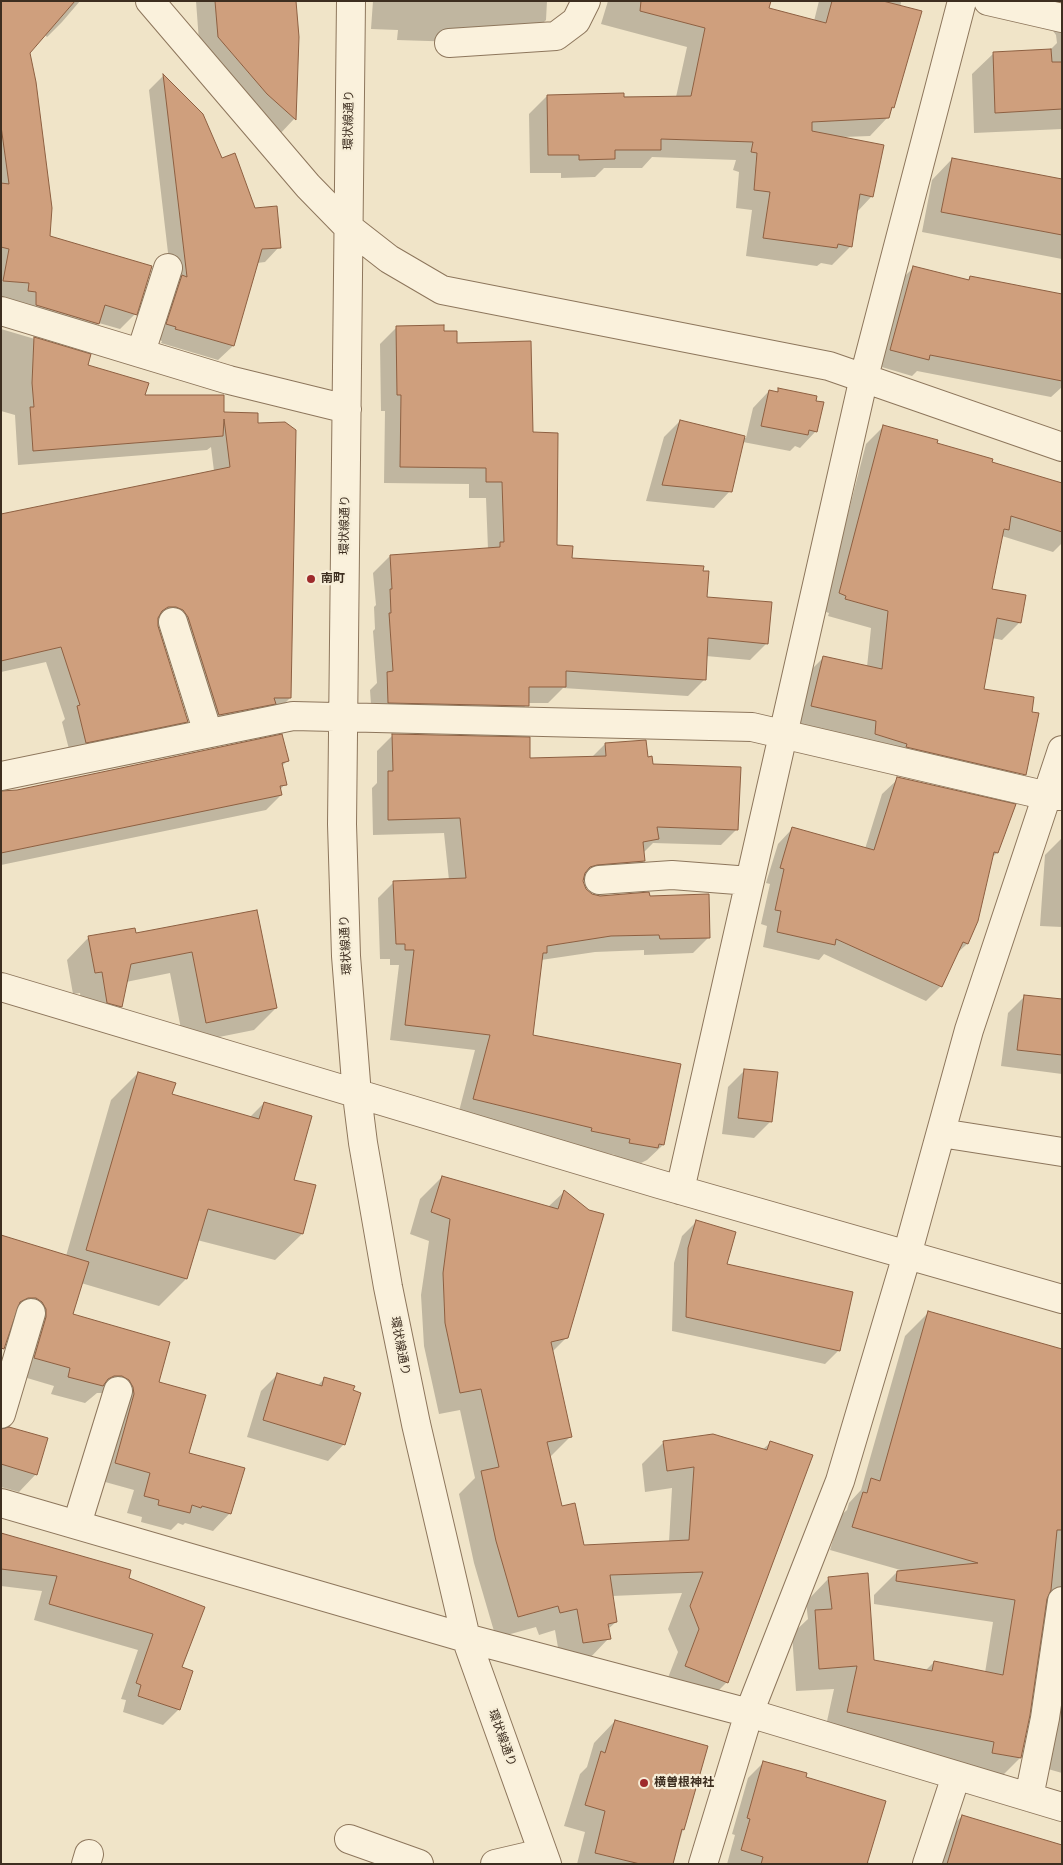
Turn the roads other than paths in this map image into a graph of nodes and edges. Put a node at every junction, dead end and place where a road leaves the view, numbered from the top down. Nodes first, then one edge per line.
1 (150, 1) edge
2 (351, 1) edge
3 (586, 1) edge
4 (962, 1) edge
5 (988, 1) edge
6 (1062, 18) edge
7 (449, 43) dead end
8 (348, 227) junction
9 (168, 268) dead end
10 (1, 311) edge
11 (141, 352) junction
12 (864, 377) junction
13 (347, 408) junction
14 (1062, 447) edge
15 (172, 622) dead end
16 (342, 718) junction
17 (208, 733) junction
18 (783, 733) junction
19 (1062, 750) edge
20 (1, 776) edge
21 (1055, 796) edge
22 (599, 880) dead end
23 (750, 881) junction
24 (1, 987) edge
25 (357, 1095) junction
26 (941, 1133) junction
27 (1062, 1152) edge
28 (680, 1190) junction
29 (907, 1255) junction
30 (1062, 1299) edge
31 (31, 1313) dead end
32 (118, 1391) dead end
33 (1, 1414) edge
34 (1, 1503) edge
35 (77, 1524) junction
36 (1062, 1600) edge
37 (466, 1638) junction
38 (749, 1714) junction
39 (956, 1776) junction
40 (1029, 1798) junction
41 (1062, 1807) edge
42 (349, 1838) dead end
43 (545, 1858) edge
44 (419, 1864) edge
45 (495, 1864) edge
46 (703, 1864) edge
47 (927, 1864) edge

1 - 8 street
2 - 8 street, 環状線通り
3 - 7 street
4 - 12 street
5 - 6 street
8 - 12 street
8 - 13 street, 環状線通り
9 - 11 street
10 - 11 street
11 - 13 street
12 - 14 street
12 - 18 street
13 - 16 street, 環状線通り
15 - 17 street
16 - 17 street
16 - 18 street
16 - 25 street, 環状線通り
17 - 20 street
18 - 21 street
18 - 23 street
19 - 21 street
21 - 26 street
22 - 23 street
23 - 28 street
24 - 25 street
25 - 28 street
25 - 37 street, 環状線通り
26 - 27 street
26 - 29 street
28 - 29 street
29 - 30 street
29 - 38 street
31 - 33 street
32 - 35 street
34 - 35 street
35 - 37 street
36 - 40 street
37 - 38 street
37 - 43 street, 環状線通り
38 - 39 street
38 - 46 street
39 - 40 street
39 - 47 street
40 - 41 street
42 - 44 street
43 - 45 street

